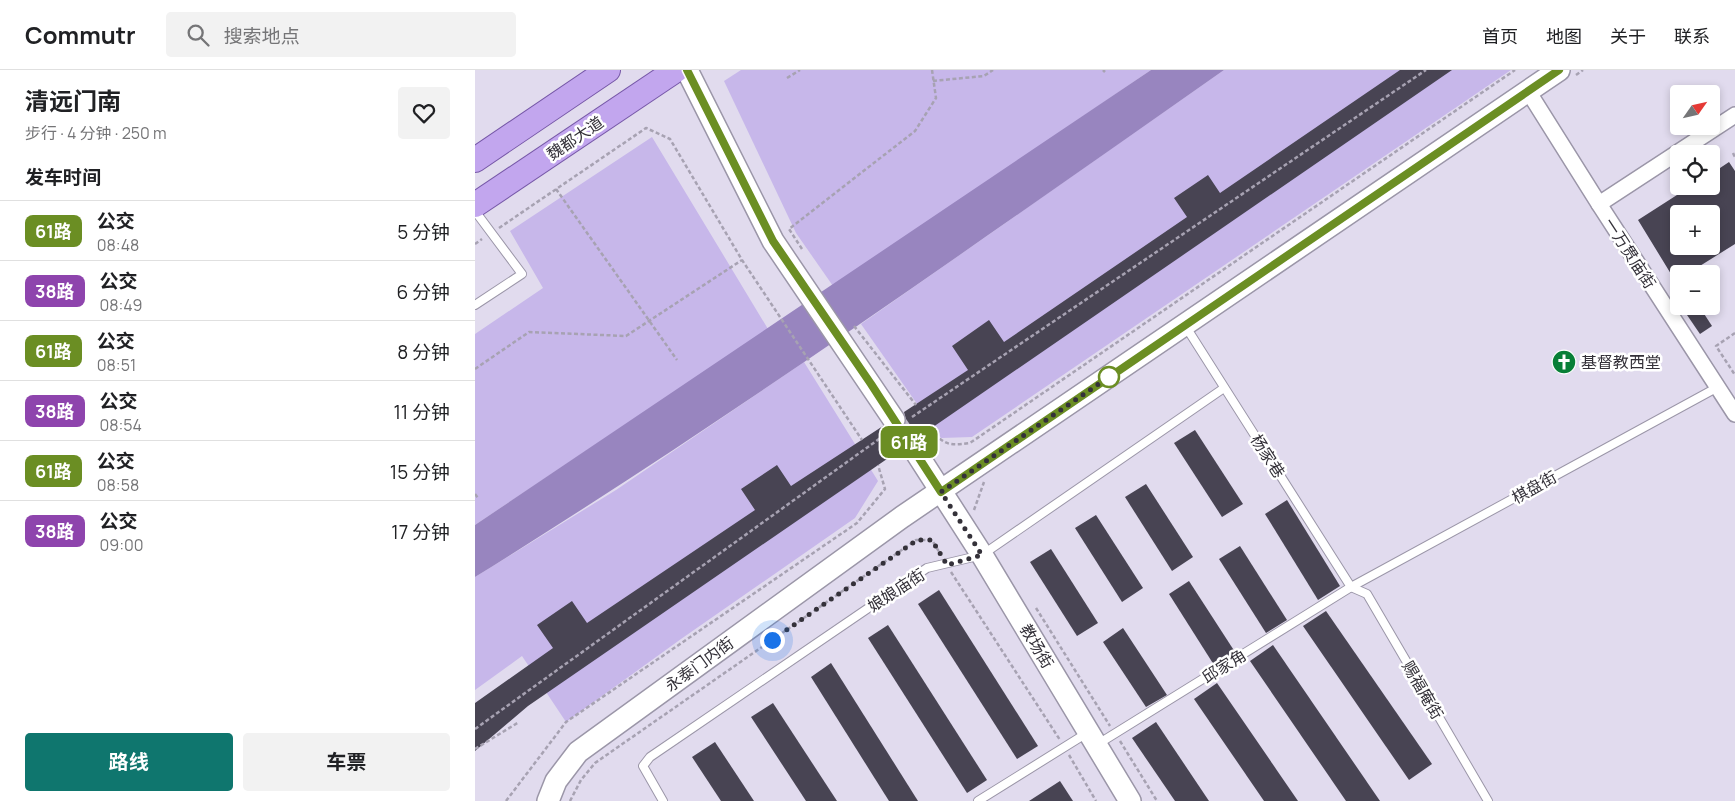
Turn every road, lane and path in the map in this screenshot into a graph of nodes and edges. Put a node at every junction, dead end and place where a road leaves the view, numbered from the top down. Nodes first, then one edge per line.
1 (607, 70) edge
2 (676, 70) edge
3 (687, 70) edge
4 (800, 70) edge
5 (932, 70) edge
6 (993, 70) edge
7 (1427, 70) edge
8 (1515, 70) edge
9 (1559, 70) edge
10 (787, 78) dead end
11 (933, 81) junction
12 (1529, 90) junction
13 (1735, 115) edge
14 (1733, 153) dead end
15 (1735, 157) edge
16 (475, 160) edge
17 (556, 189) junction
18 (1599, 204) junction
19 (475, 205) edge
20 (475, 211) edge
21 (789, 229) dead end
22 (491, 233) junction
23 (475, 244) edge
24 (742, 260) junction
25 (475, 305) edge
26 (649, 321) junction
27 (1185, 325) junction
28 (855, 328) dead end
29 (1735, 333) edge
30 (677, 360) dead end
31 (475, 369) edge
32 (1735, 375) edge
33 (1718, 387) junction
34 (1224, 388) junction
35 (916, 405) dead end
36 (1735, 414) edge
37 (898, 423) junction
38 (930, 430) dead end
39 (862, 440) dead end
40 (910, 443) tunnel mouth
41 (879, 465) dead end
42 (941, 492) junction
43 (475, 494) edge
44 (478, 498) dead end
45 (974, 509) dead end
46 (979, 517) dead end
47 (982, 555) junction
48 (947, 565) junction
49 (1351, 587) junction
50 (1033, 602) dead end
51 (519, 722) dead end
52 (475, 728) edge
53 (1115, 734) junction
54 (1092, 739) junction
55 (1065, 747) junction
56 (475, 749) edge
57 (506, 801) edge
58 (547, 801) edge
59 (570, 801) edge
60 (663, 801) edge
61 (978, 801) edge
62 (1096, 801) edge
63 (1130, 801) edge
64 (1157, 801) edge
65 (1488, 801) edge

1 - 16 main road
2 - 19 main road, 魏都大道
3 - 37 main road
4 - 10 path
5 - 11 path
6 - 11 path
7 - 37 path
8 - 38 path
9 - 12 main road, 永泰门内街
11 - 21 path
12 - 18 street, 一万贯庙街
12 - 27 main road, 永泰门内街
13 - 18 street
14 - 15 path
17 - 22 path
17 - 24 path
17 - 26 path
18 - 33 street, 一万贯庙街
20 - 22 lane
22 - 23 path
22 - 25 lane
24 - 26 path
24 - 39 path
26 - 30 path
26 - 31 path
27 - 34 lane, 杨家巷
27 - 42 main road, 永泰门内街
28 - 35 path
29 - 32 path
33 - 36 street, 一万贯庙街
33 - 49 lane, 棋盘街
34 - 47 lane, 娘娘庙街
34 - 49 lane, 杨家巷
37 - 52 path
40 - 42 main road, 教场街
41 - 57 path
42 - 47 main road, 教场街
42 - 58 main road, 永泰门内街
43 - 44 path
45 - 46 path
47 - 48 lane, 娘娘庙街
47 - 54 main road, 教场街
48 - 55 path
48 - 59 path
48 - 60 lane, 娘娘庙街
49 - 53 lane, 邱家角
49 - 65 lane, 赐福庵街
50 - 53 path
51 - 56 path
53 - 54 lane, 邱家角
53 - 64 path
54 - 55 lane, 邱家角
54 - 63 main road, 教场街
55 - 61 lane, 邱家角
55 - 62 path

